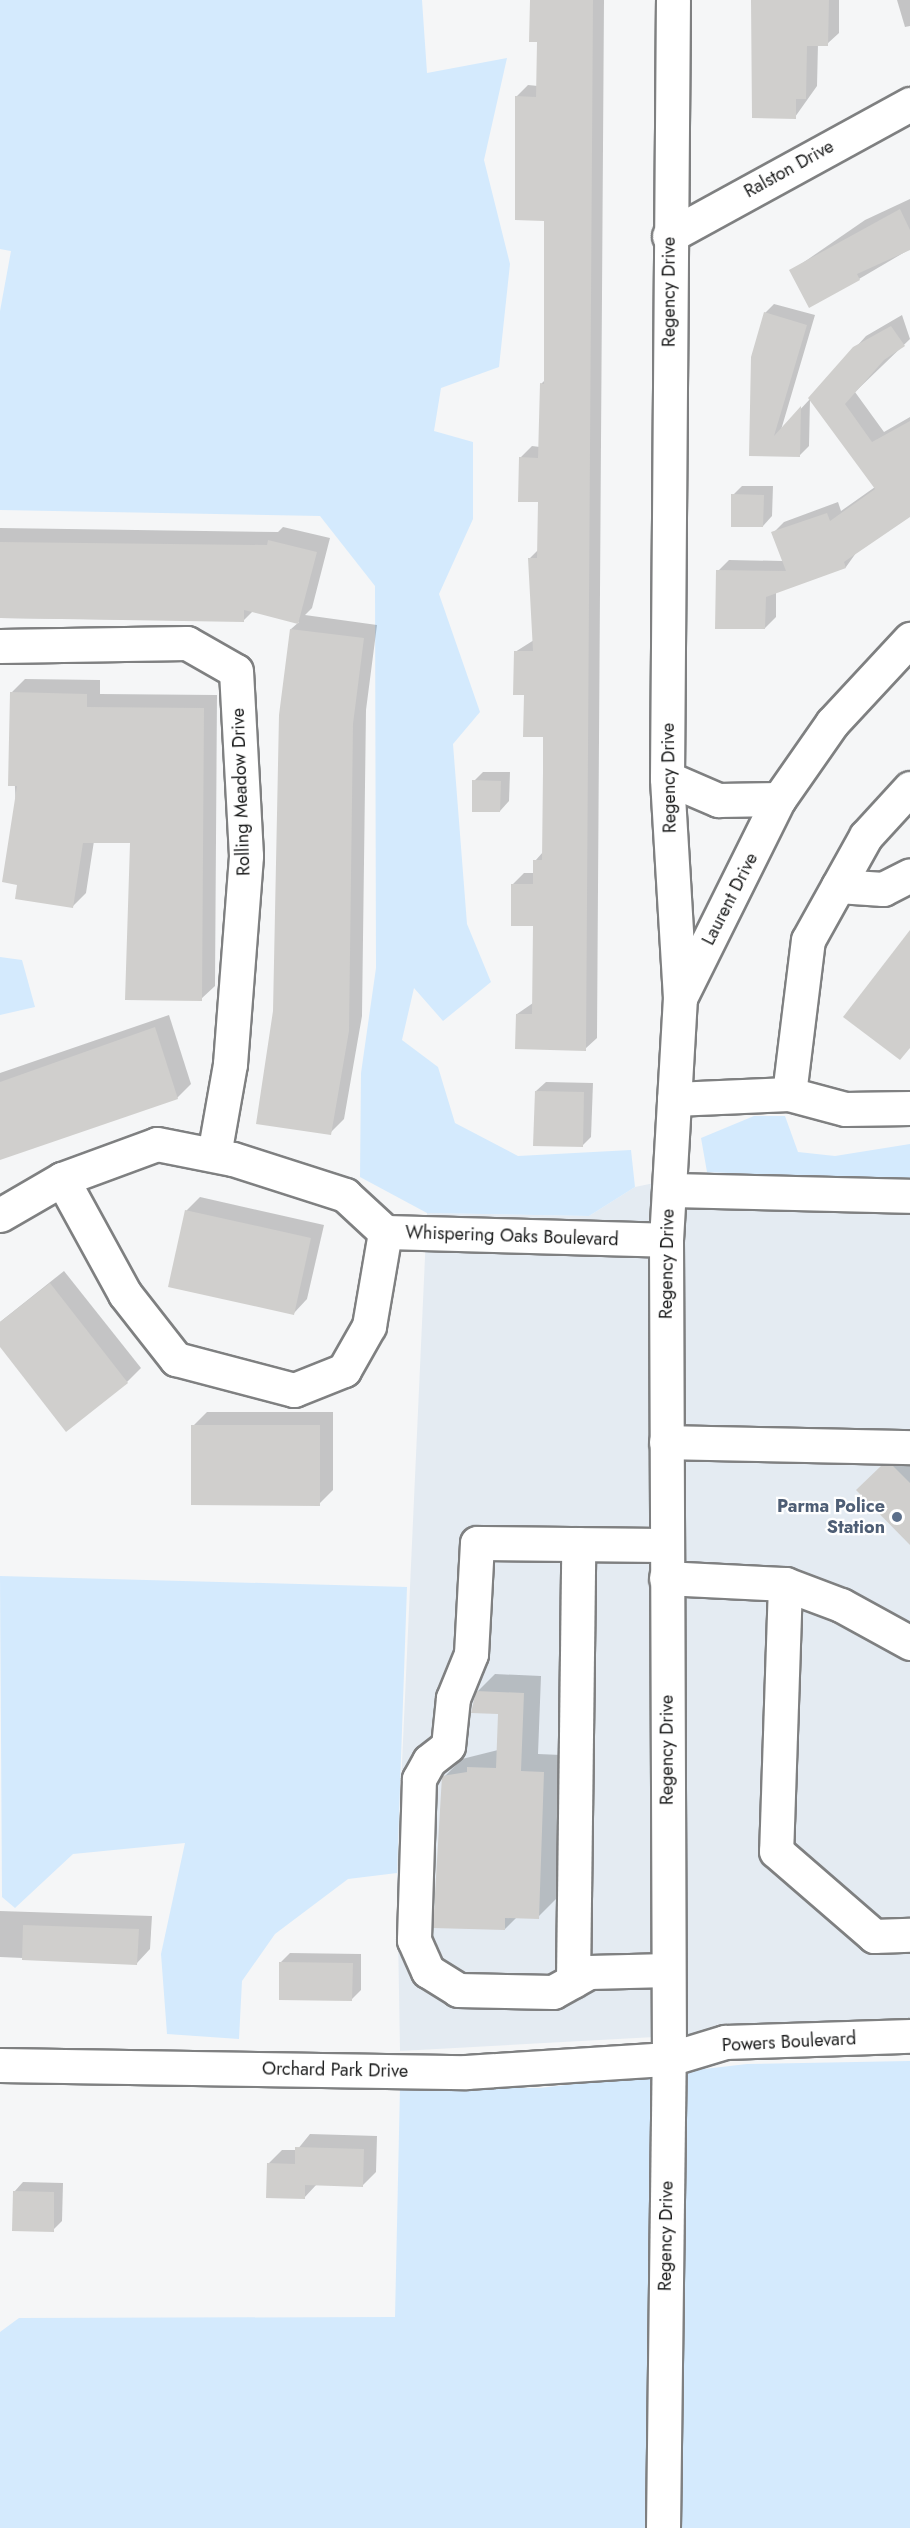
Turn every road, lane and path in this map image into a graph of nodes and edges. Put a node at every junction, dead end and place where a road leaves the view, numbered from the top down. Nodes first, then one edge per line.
1 (673, 0) edge
2 (910, 104) edge
3 (669, 236) junction
4 (910, 639) edge
5 (0, 646) edge
6 (667, 778) junction
7 (910, 788) edge
8 (779, 799) junction
9 (910, 875) edge
10 (838, 886) junction
11 (680, 998) junction
12 (789, 1094) junction
13 (674, 1099) junction
14 (910, 1108) edge
15 (214, 1155) junction
16 (62, 1179) junction
17 (669, 1190) junction
18 (910, 1196) edge
19 (0, 1215) edge
20 (385, 1232) junction
21 (666, 1240) junction
22 (666, 1442) junction
23 (910, 1447) edge
24 (578, 1544) junction
25 (666, 1545) junction
26 (666, 1578) junction
27 (784, 1584) junction
28 (910, 1643) edge
29 (910, 1935) edge
30 (668, 1970) junction
31 (573, 1981) junction
32 (910, 2036) edge
33 (669, 2059) junction
34 (0, 2066) edge
35 (663, 2528) edge

1 - 3 street, Regency Drive
2 - 3 street, Ralston Drive
3 - 6 street, Regency Drive
4 - 8 street, Laurent Drive
5 - 15 street, Rolling Meadow Drive
6 - 8 street
6 - 11 street, Regency Drive
7 - 10 street
8 - 11 street, Laurent Drive
9 - 10 street
10 - 12 street
11 - 13 street, Regency Drive
12 - 13 street
12 - 14 street
13 - 17 street, Regency Drive
15 - 16 street, Whispering Oaks Boulevard
15 - 20 street, Whispering Oaks Boulevard
16 - 19 street, Whispering Oaks Boulevard
16 - 20 street
17 - 18 street
17 - 21 street, Regency Drive
20 - 21 street, Whispering Oaks Boulevard
21 - 22 street, Regency Drive
22 - 23 street
22 - 25 street, Regency Drive
24 - 25 street
24 - 31 street
24 - 31 street
25 - 26 street, Regency Drive
26 - 27 street
26 - 30 street, Regency Drive
27 - 28 street
27 - 29 street
30 - 31 street
30 - 33 street, Regency Drive
32 - 33 street, Powers Boulevard
33 - 34 street, Orchard Park Drive
33 - 35 street, Regency Drive

